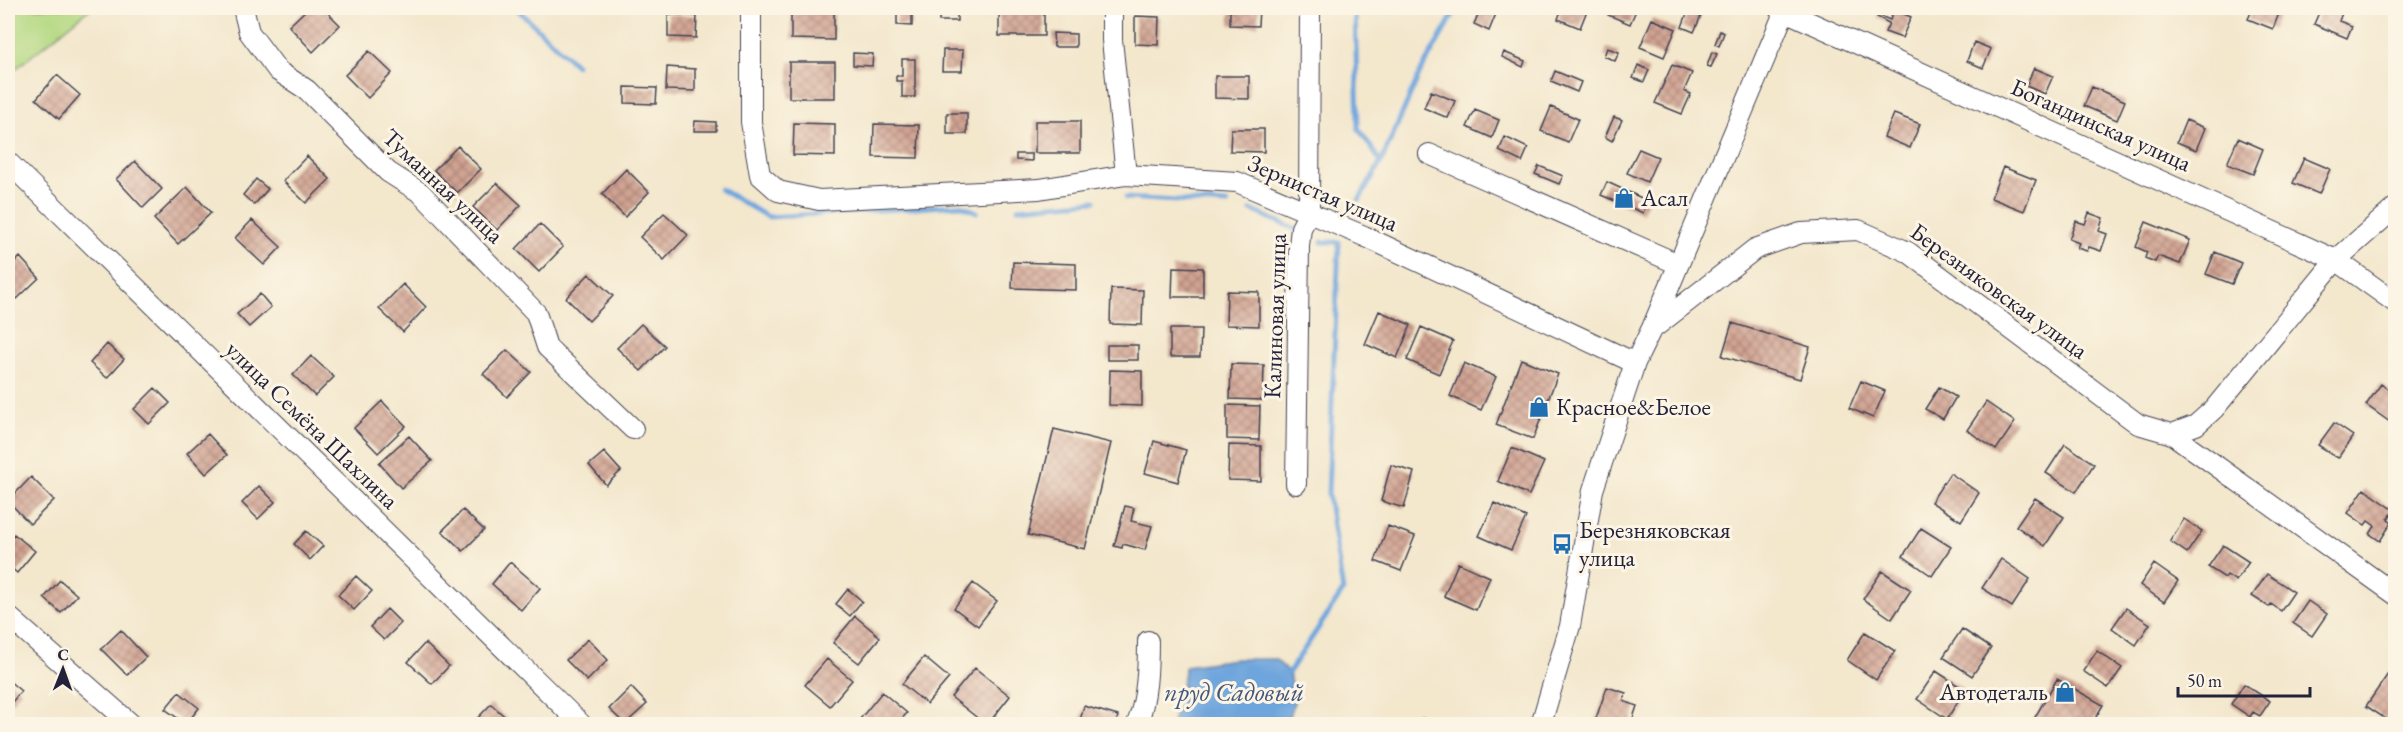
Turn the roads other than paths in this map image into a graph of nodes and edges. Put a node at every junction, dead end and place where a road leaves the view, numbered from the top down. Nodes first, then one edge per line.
1 (243, 8) edge
2 (751, 8) edge
3 (1112, 8) edge
4 (1310, 8) edge
5 (1783, 8) edge
6 (1429, 154) dead end
7 (8, 162) edge
8 (1126, 175) junction
9 (2396, 207) edge
10 (1310, 213) junction
11 (2336, 260) junction
12 (1678, 264) junction
13 (2396, 303) edge
14 (1651, 330) junction
15 (1635, 363) junction
16 (633, 429) dead end
17 (2172, 434) junction
18 (1296, 483) dead end
19 (2396, 595) edge
20 (8, 616) edge
21 (1148, 641) dead end
22 (131, 724) edge
23 (581, 724) edge
24 (1137, 724) edge
25 (1541, 724) edge

1 - 16 street, Туманная улица
2 - 8 street, Зернистая улица
3 - 8 street
4 - 10 street, Калиновая улица
5 - 11 street, Богандинская улица
5 - 12 street
6 - 12 street
7 - 23 street, улица Семёна Шахлина
8 - 10 street, Зернистая улица
9 - 11 street
10 - 15 street, Зернистая улица
10 - 18 street, Калиновая улица
11 - 13 street, Богандинская улица
11 - 17 street
12 - 14 street
14 - 15 street, Березняковская улица
14 - 17 street, Березняковская улица
15 - 25 street, Березняковская улица
17 - 19 street, Березняковская улица
20 - 22 street
21 - 24 street

